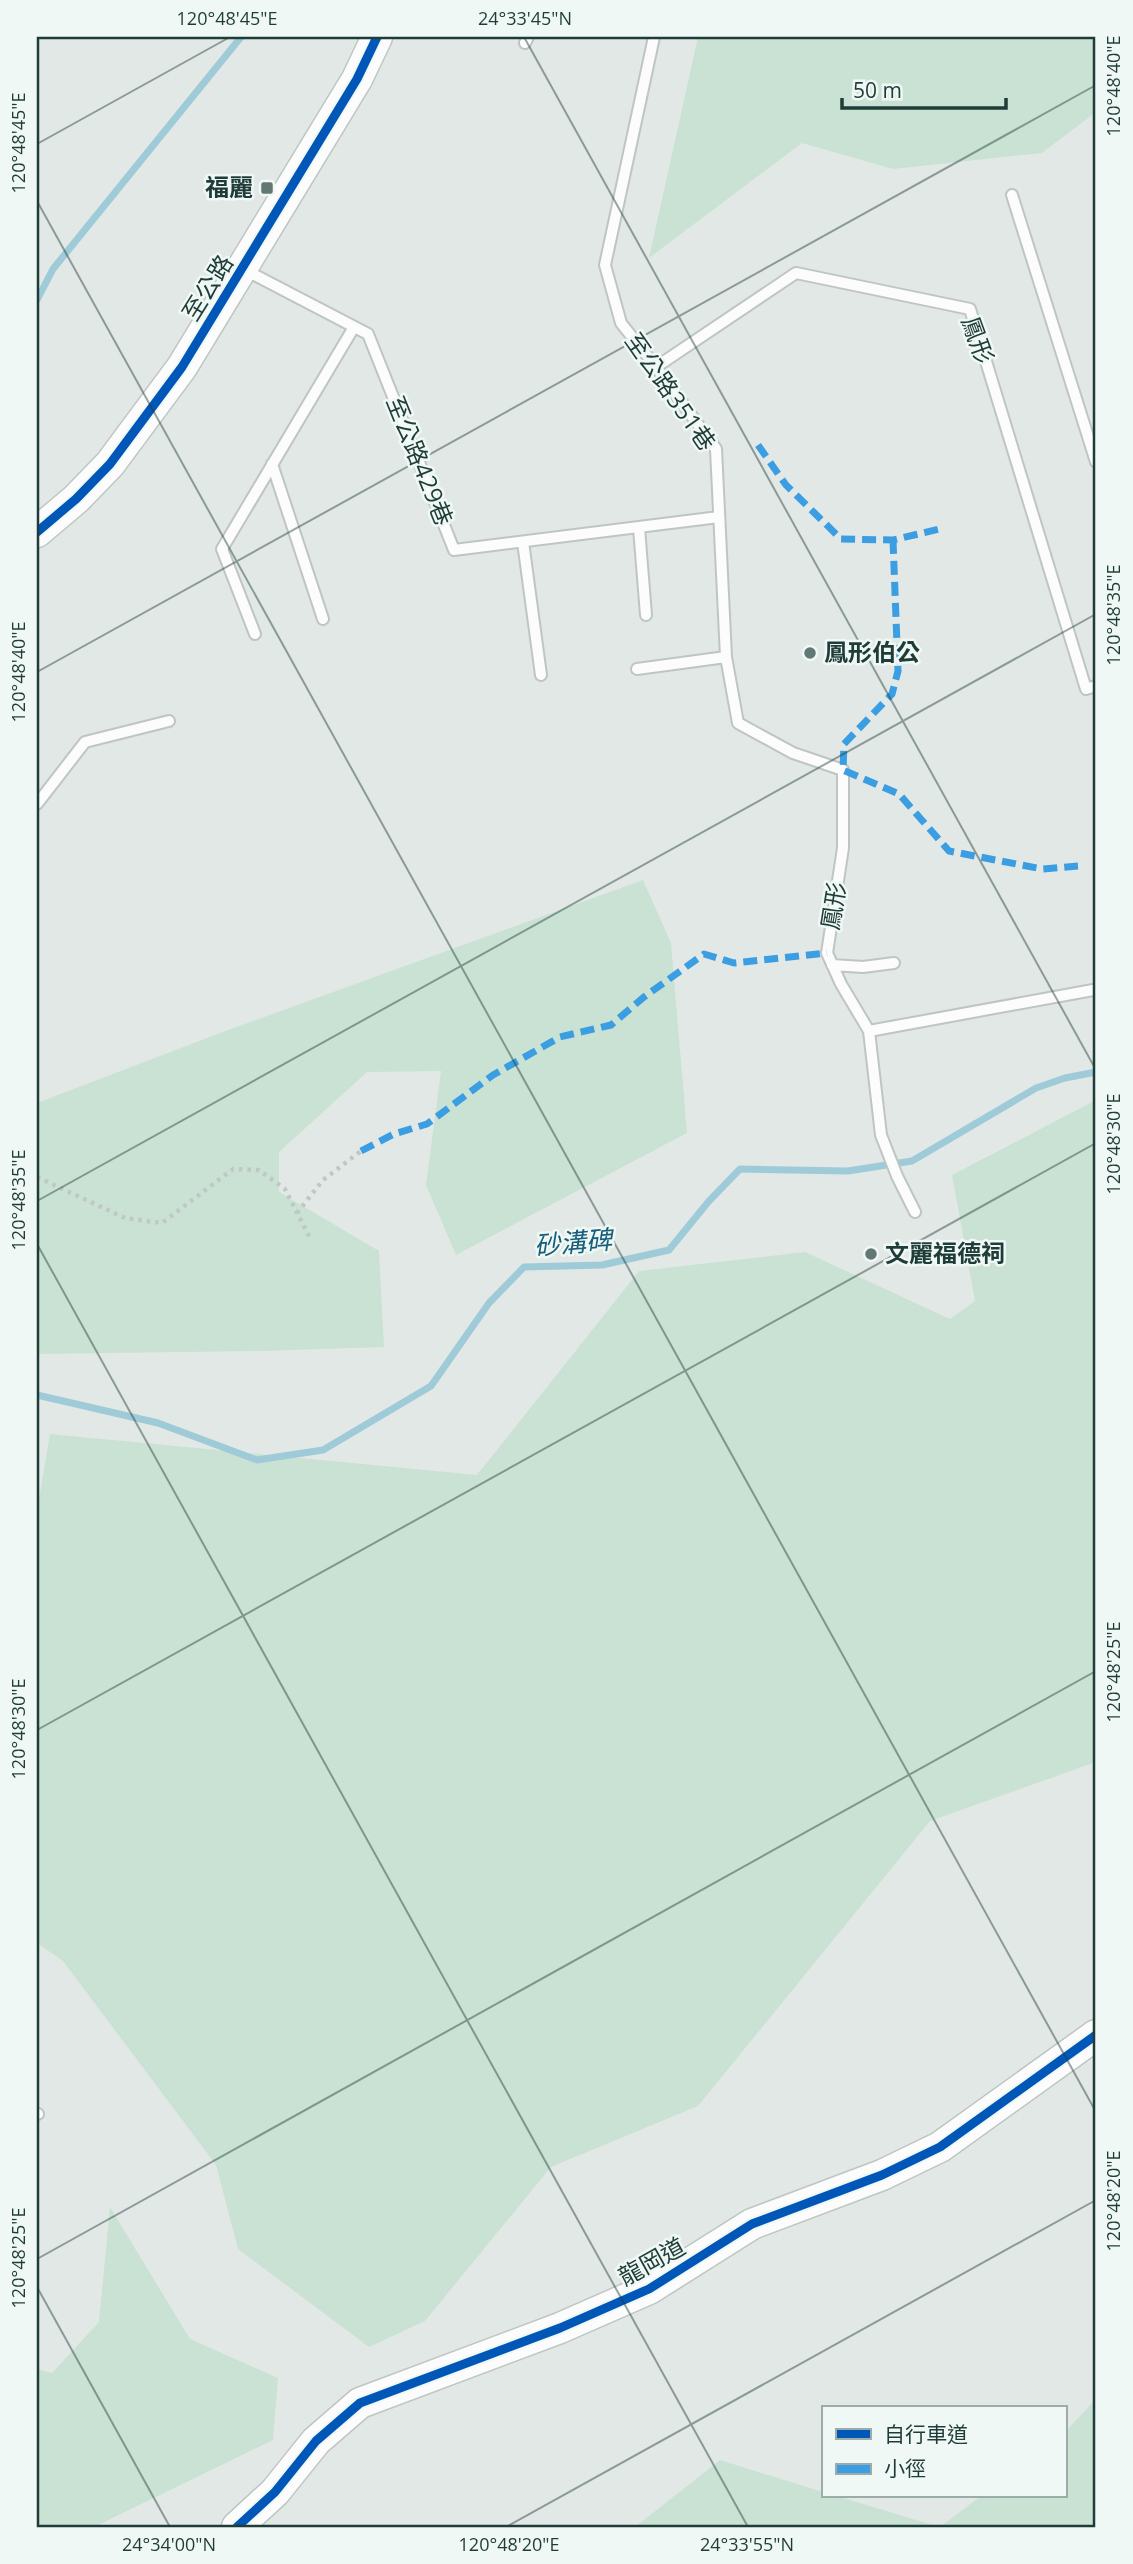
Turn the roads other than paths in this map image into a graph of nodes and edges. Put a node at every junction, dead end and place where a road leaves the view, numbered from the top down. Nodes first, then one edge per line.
1 (377, 37) edge
2 (654, 37) edge
3 (1012, 195) dead end
4 (243, 268) junction
5 (354, 327) junction
6 (656, 367) junction
7 (1096, 462) edge
8 (272, 464) junction
9 (719, 517) junction
10 (639, 528) junction
11 (37, 533) edge
12 (523, 542) junction
13 (646, 615) dead end
14 (323, 619) dead end
15 (255, 634) dead end
16 (726, 657) junction
17 (638, 669) dead end
18 (541, 675) dead end
19 (1096, 686) edge
20 (169, 721) dead end
21 (843, 770) joint
22 (37, 804) edge
23 (894, 963) dead end
24 (832, 965) junction
25 (1093, 990) dead end
26 (869, 1031) junction
27 (915, 1212) dead end
28 (1096, 2035) edge
29 (237, 2527) edge

1 - 4 street, 至公路
2 - 6 lane, 至公路351巷
3 - 7 lane
4 - 5 lane, 至公路429巷
4 - 11 street, 至公路
5 - 8 lane
5 - 12 lane, 至公路429巷
6 - 9 lane, 至公路351巷
6 - 19 lane, 鳳形
8 - 14 lane
8 - 15 lane
9 - 10 lane, 至公路429巷
9 - 16 lane, 至公路351巷
10 - 12 lane, 至公路429巷
10 - 13 lane
12 - 18 lane
16 - 17 lane
16 - 21 lane, 至公路351巷
20 - 22 lane
21 - 24 lane, 鳳形
23 - 24 lane
24 - 26 lane, 鳳形
25 - 26 lane
26 - 27 lane, 鳳形
28 - 29 street, 龍岡道

